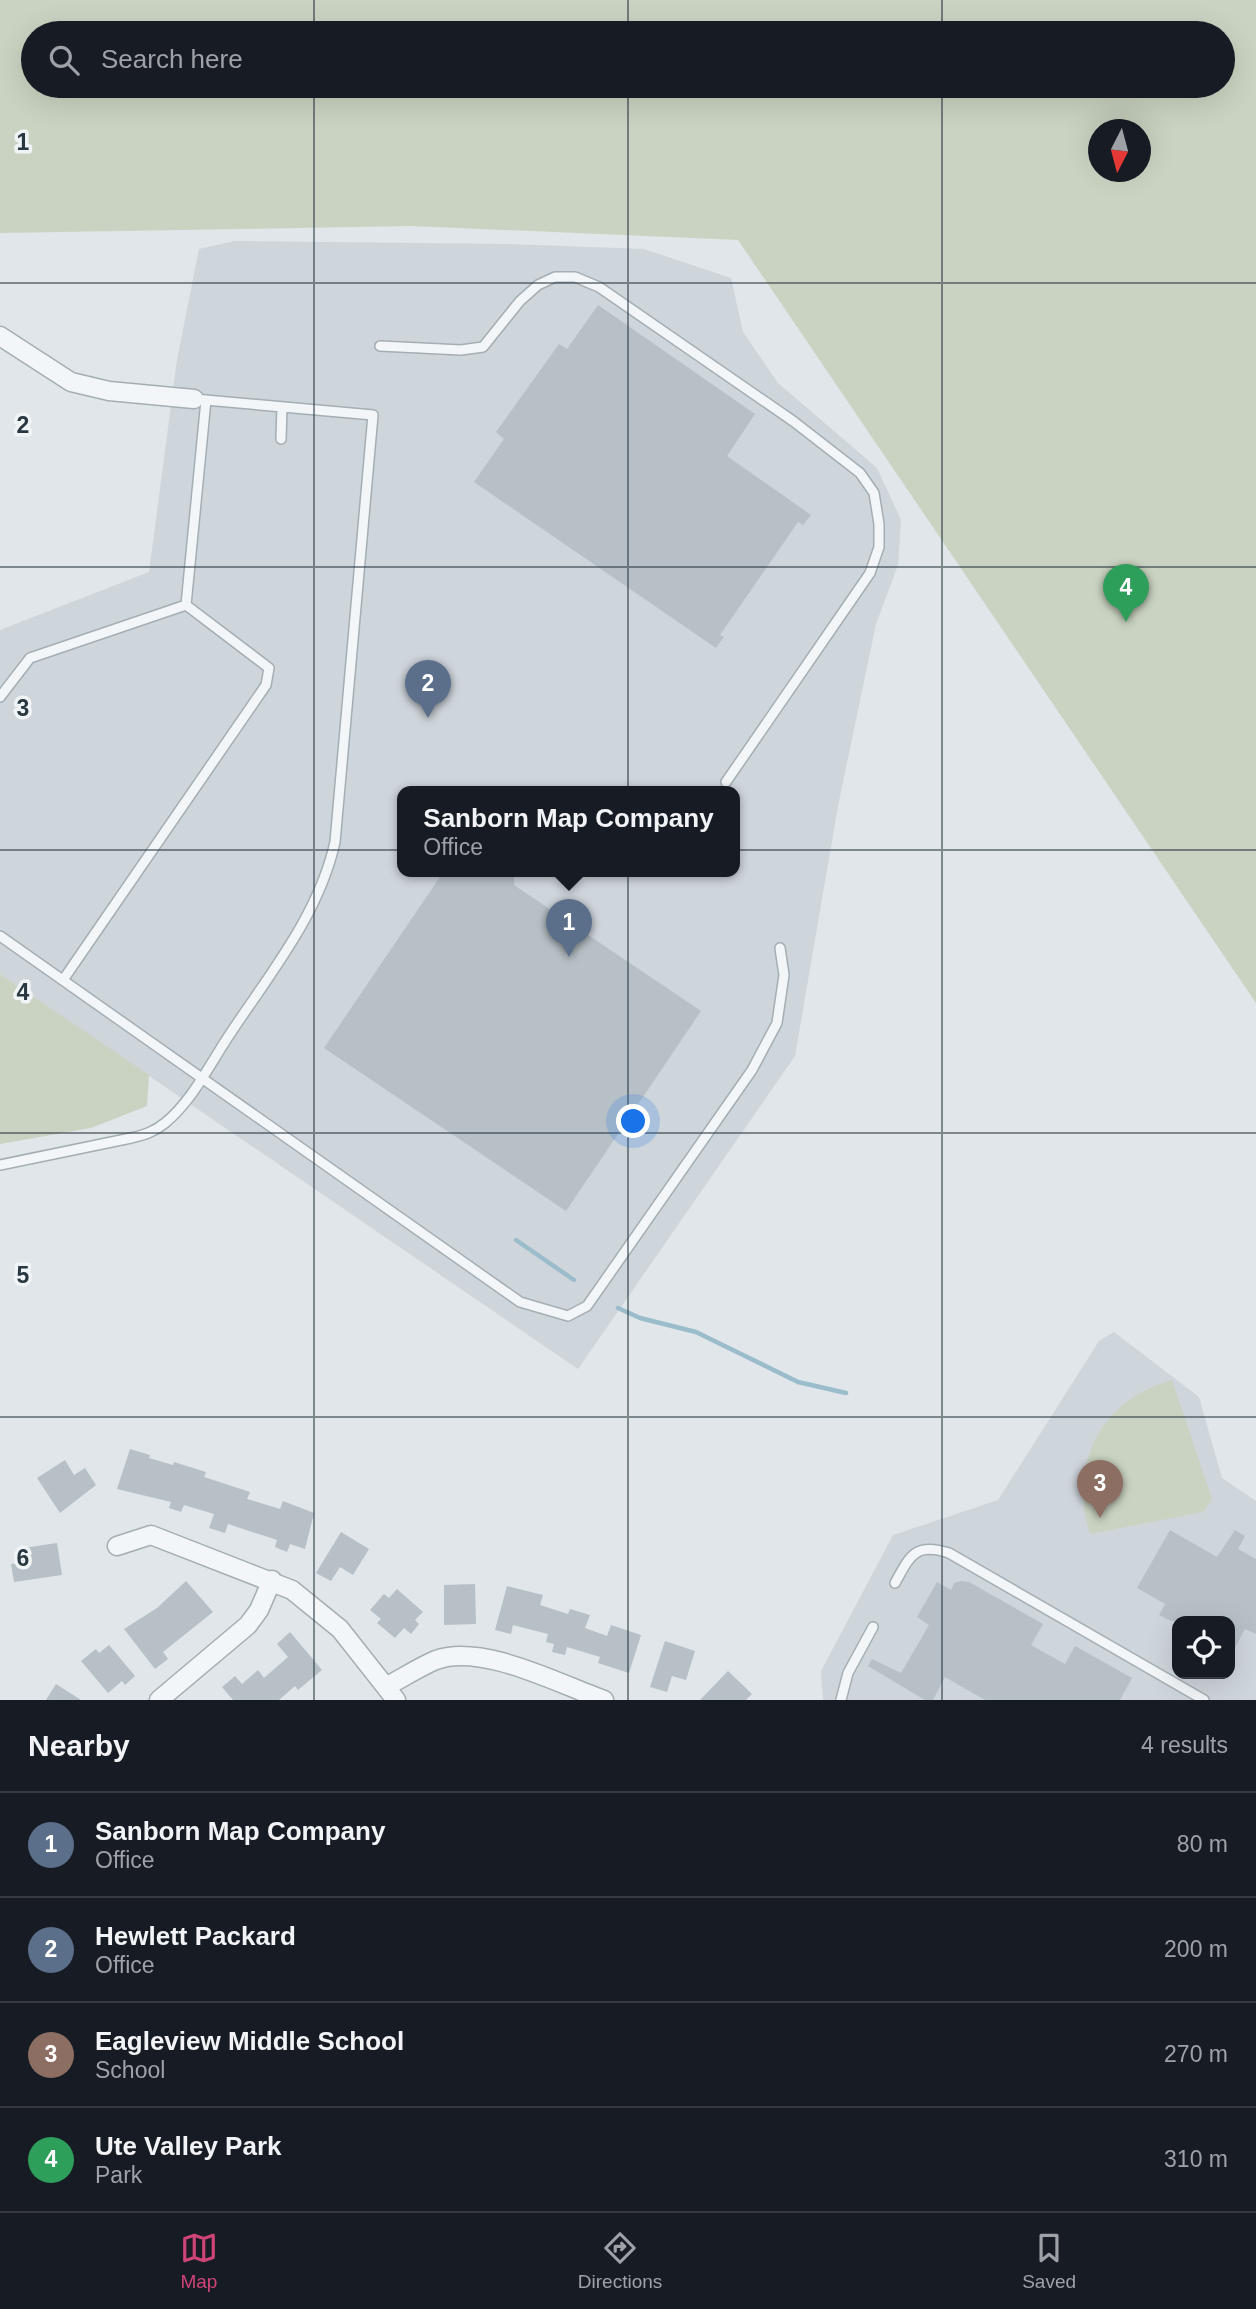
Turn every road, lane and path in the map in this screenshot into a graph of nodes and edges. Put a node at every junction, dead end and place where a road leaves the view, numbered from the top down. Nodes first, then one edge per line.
1 (0, 336) edge
2 (380, 346) dead end
3 (200, 399) junction
4 (282, 407) junction
5 (281, 439) dead end
6 (186, 606) junction
7 (0, 697) edge
8 (726, 782) dead end
9 (0, 936) edge
10 (780, 948) dead end
11 (63, 980) junction
12 (202, 1076) junction
13 (0, 1165) edge
14 (117, 1546) dead end
15 (272, 1580) junction
16 (895, 1583) dead end
17 (873, 1627) dead end
18 (392, 1693) edge
19 (159, 1700) edge
20 (604, 1700) edge
21 (841, 1700) edge
22 (1204, 1700) edge

1 - 3 street
2 - 8 lane
3 - 4 lane
3 - 6 lane
4 - 5 lane
4 - 12 lane
6 - 7 lane
6 - 11 lane
9 - 11 lane
10 - 12 lane
11 - 12 lane
12 - 13 lane
14 - 15 street
15 - 18 street
15 - 19 street
16 - 22 lane
17 - 21 lane
18 - 20 street

